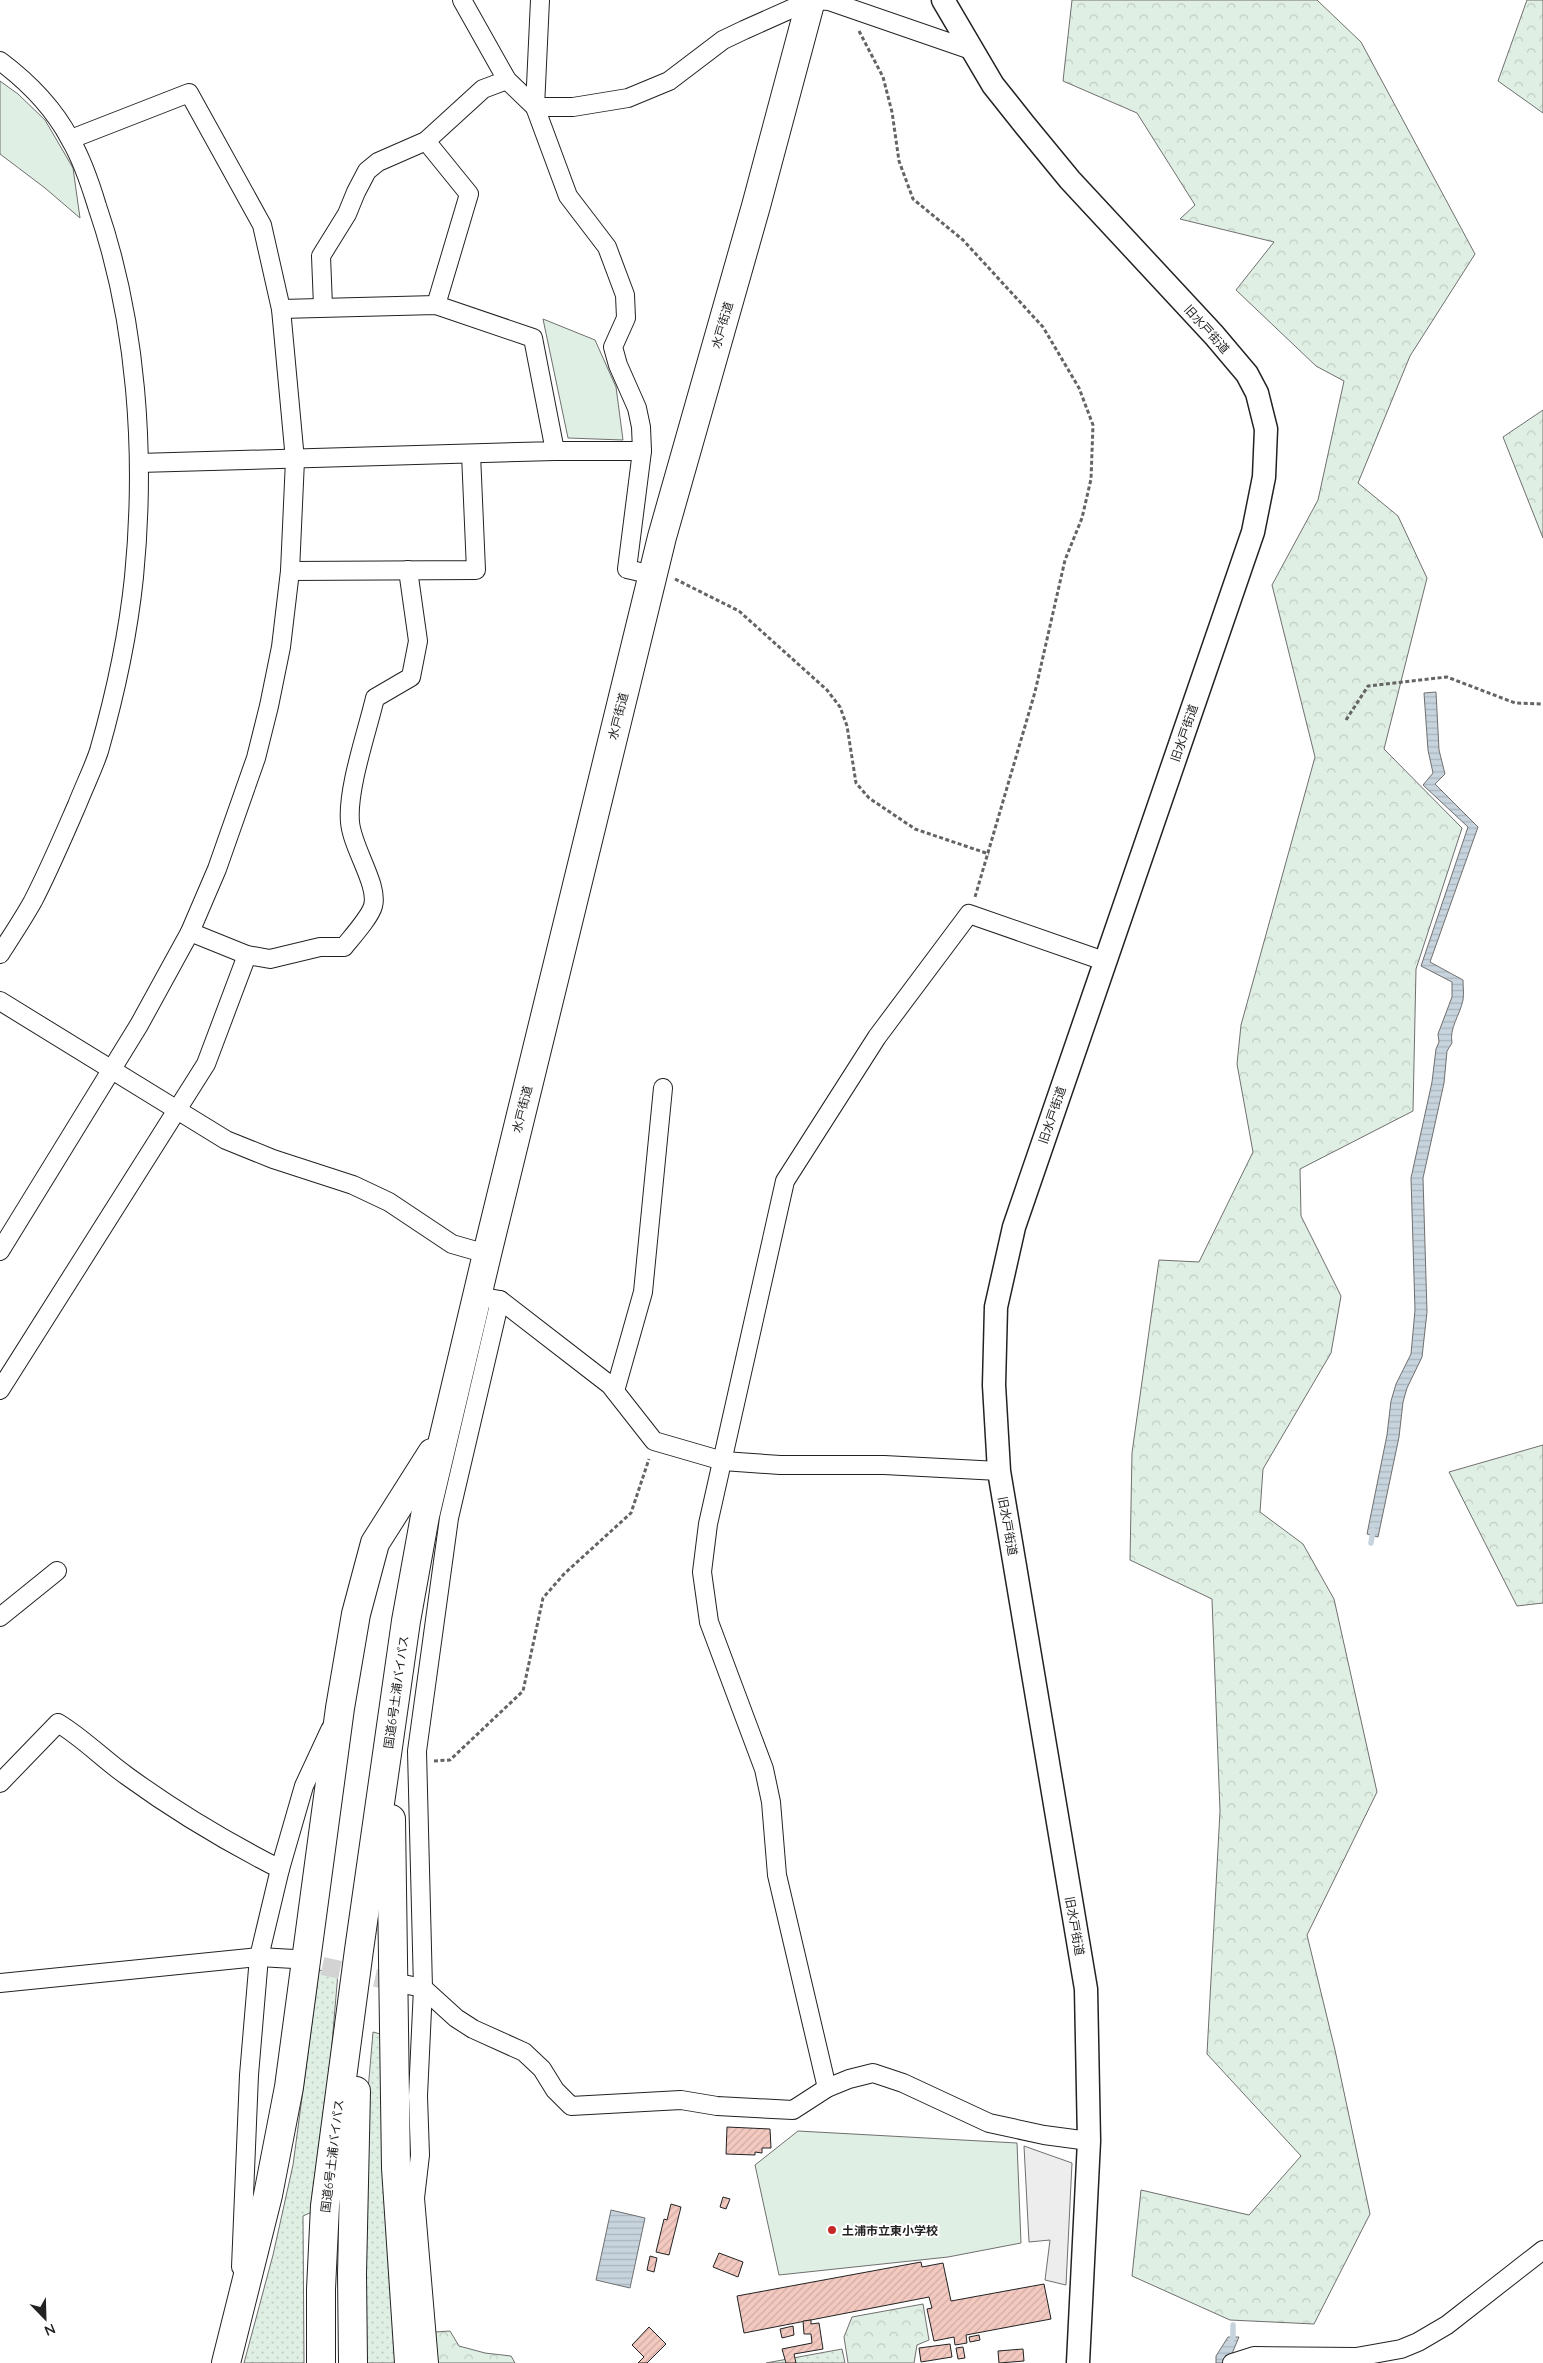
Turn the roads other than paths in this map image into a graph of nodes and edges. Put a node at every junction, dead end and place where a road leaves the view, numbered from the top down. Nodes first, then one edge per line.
1 (462, 0) edge
2 (540, 0) edge
3 (811, 0) edge
4 (943, 0) edge
5 (971, 50) junction
6 (0, 61) edge
7 (507, 80) junction
8 (535, 107) junction
9 (71, 139) junction
10 (426, 141) junction
11 (436, 305) junction
12 (323, 306) junction
13 (281, 309) junction
14 (642, 451) junction
15 (555, 452) junction
16 (471, 454) junction
17 (295, 460) junction
18 (138, 463) junction
19 (408, 570) junction
20 (290, 571) junction
21 (653, 575) junction
22 (190, 932) junction
23 (0, 954) edge
24 (247, 955) junction
25 (1104, 961) junction
26 (0, 1001) edge
27 (112, 1070) junction
28 (663, 1088) dead end
29 (176, 1111) junction
30 (0, 1251) edge
31 (487, 1254) junction
32 (488, 1298) junction
33 (0, 1390) edge
34 (615, 1391) junction
35 (442, 1436) junction
36 (723, 1462) junction
37 (999, 1471) junction
38 (57, 1572) dead end
39 (0, 1617) edge
40 (340, 1708) junction
41 (388, 1743) junction
42 (0, 1782) edge
43 (280, 1869) junction
44 (359, 1950) junction
45 (259, 1957) junction
46 (294, 1959) tunnel mouth
47 (0, 1983) edge
48 (403, 1984) tunnel mouth
49 (423, 1988) junction
50 (827, 2088) junction
51 (1089, 2141) junction
52 (1543, 2250) edge
53 (239, 2307) junction
54 (226, 2363) edge
55 (321, 2363) edge
56 (353, 2363) edge
57 (409, 2363) edge
58 (429, 2363) edge
59 (1078, 2363) edge
60 (1232, 2363) edge

1 - 7 street
2 - 8 street
3 - 5 street
3 - 8 street
3 - 21 highway, 水戸街道
4 - 5 street, 旧水戸街道
5 - 25 street, 旧水戸街道
6 - 9 street
7 - 8 street
7 - 10 street
8 - 14 street
9 - 13 street
9 - 18 street
10 - 11 street
10 - 12 street
11 - 12 street
11 - 15 street
12 - 13 street
13 - 17 street
14 - 15 street
14 - 21 street
15 - 16 street
16 - 17 street
16 - 19 street
17 - 18 street
17 - 20 street
18 - 23 street
19 - 20 street
19 - 24 street
20 - 22 street
21 - 31 highway, 水戸街道
22 - 24 street
22 - 27 street
24 - 29 street
25 - 36 street
25 - 37 street, 旧水戸街道
26 - 27 street
27 - 29 street
27 - 30 street
28 - 34 street
29 - 31 street
29 - 33 street
31 - 32 highway, 水戸街道
32 - 34 street
32 - 35 highway, 水戸街道
32 - 49 street
34 - 36 street
35 - 40 highway
35 - 41 highway, 国道6号土浦バイパス
36 - 37 street
36 - 50 street
37 - 51 street, 旧水戸街道
38 - 39 street
40 - 43 street
40 - 53 highway
41 - 44 highway, 国道6号土浦バイパス
41 - 57 highway
42 - 43 street
43 - 45 street
44 - 55 highway, 国道6号土浦バイパス
44 - 56 highway, 国道6号土浦バイパス
45 - 46 street
45 - 47 street
45 - 53 street
48 - 49 street
49 - 50 street
49 - 58 street
50 - 51 street
51 - 59 street, 旧水戸街道
52 - 60 street
53 - 54 highway

